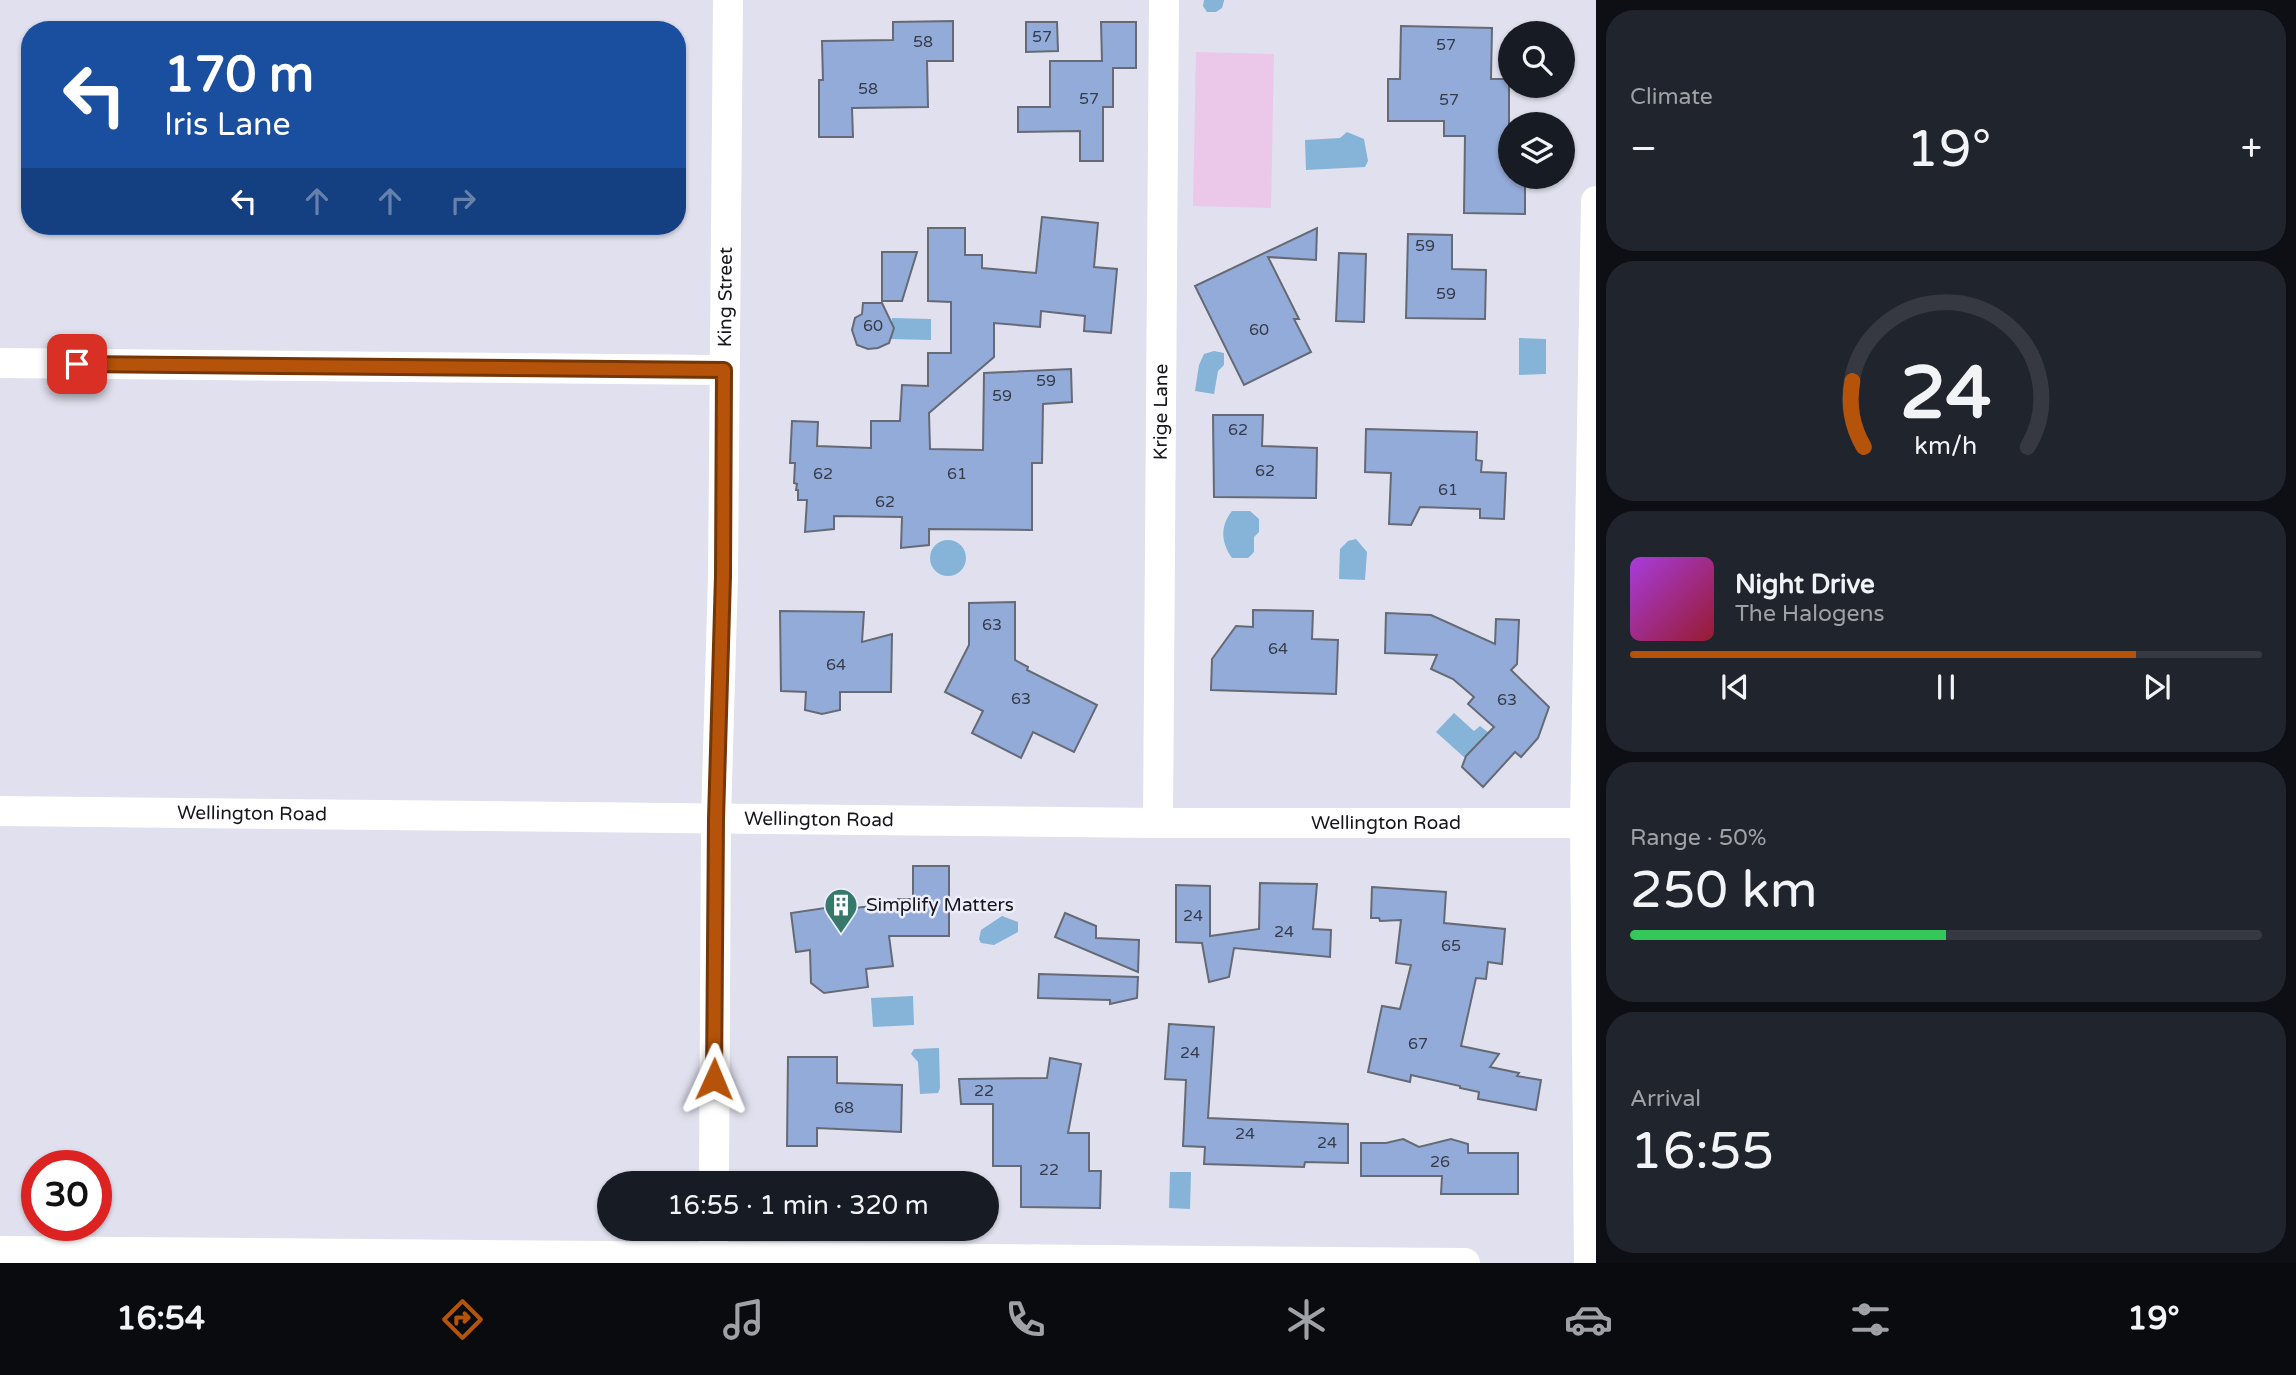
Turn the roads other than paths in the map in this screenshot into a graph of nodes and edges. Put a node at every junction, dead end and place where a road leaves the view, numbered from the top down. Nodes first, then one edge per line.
1 (728, 0) edge
2 (1164, 0) edge
3 (1596, 201) edge
4 (1596, 329) edge
5 (0, 363) edge
6 (724, 370) junction
7 (0, 811) edge
8 (716, 819) junction
9 (1158, 823) junction
10 (1591, 823) edge
11 (714, 1171) edge
12 (713, 1250) edge
13 (0, 1251) edge
14 (1465, 1263) edge
15 (1589, 1263) edge

1 - 6 street, King Street
2 - 9 street, Krige Lane
3 - 4 street
4 - 10 street
5 - 6 street
6 - 8 street, King Street
7 - 8 street, Wellington Road
8 - 9 street, Wellington Road
8 - 11 street, King Street
9 - 10 street, Wellington Road
10 - 15 street
12 - 13 street
12 - 14 street

